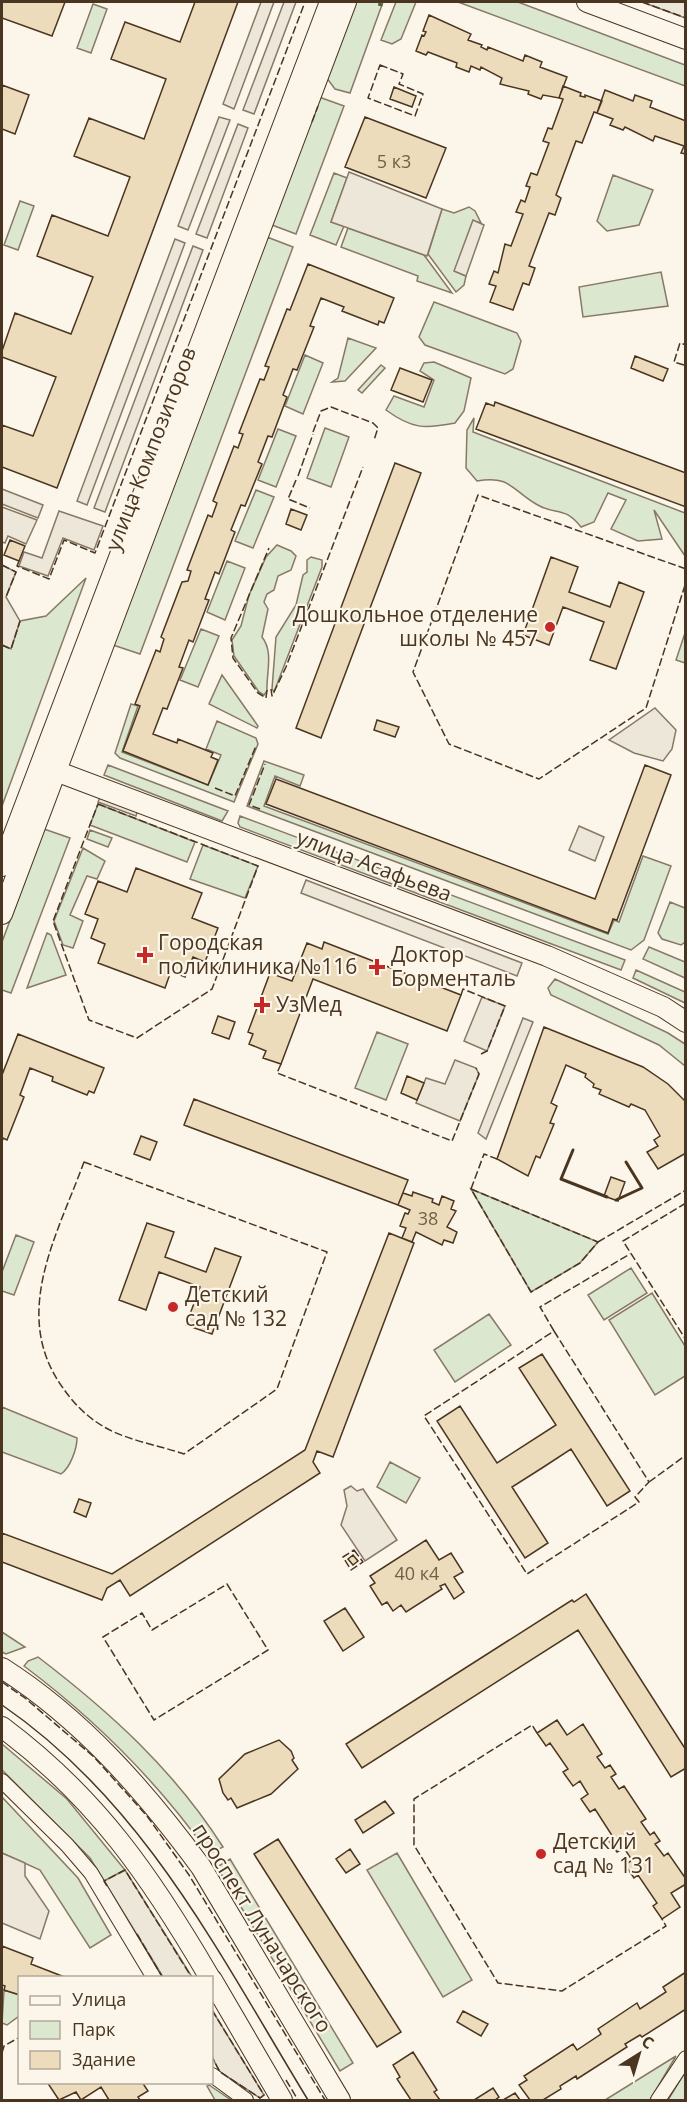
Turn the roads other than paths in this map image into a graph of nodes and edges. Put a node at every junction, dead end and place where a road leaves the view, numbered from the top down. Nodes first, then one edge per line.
1 (330, 2) edge
2 (346, 2) edge
3 (587, 2) edge
4 (686, 39) edge
5 (47, 768) junction
6 (2, 866) edge
7 (2, 914) edge
8 (686, 1022) edge
9 (2, 1668) edge
10 (2, 1727) edge
11 (2, 1781) edge
12 (153, 1976) edge
13 (209, 1976) edge
14 (213, 1982) edge
15 (686, 2058) edge
16 (213, 2076) edge
17 (246, 2100) edge
18 (282, 2100) edge
19 (340, 2100) edge
20 (658, 2100) edge

1 - 5 street, улица Композиторов
2 - 5 street, улица Композиторов
3 - 4 street
5 - 6 street, улица Композиторов
5 - 7 street, улица Композиторов
5 - 8 street, улица Асафьева
9 - 19 street, проспект Луначарского
10 - 13 street
11 - 12 street
14 - 18 street
15 - 20 street
16 - 17 street

